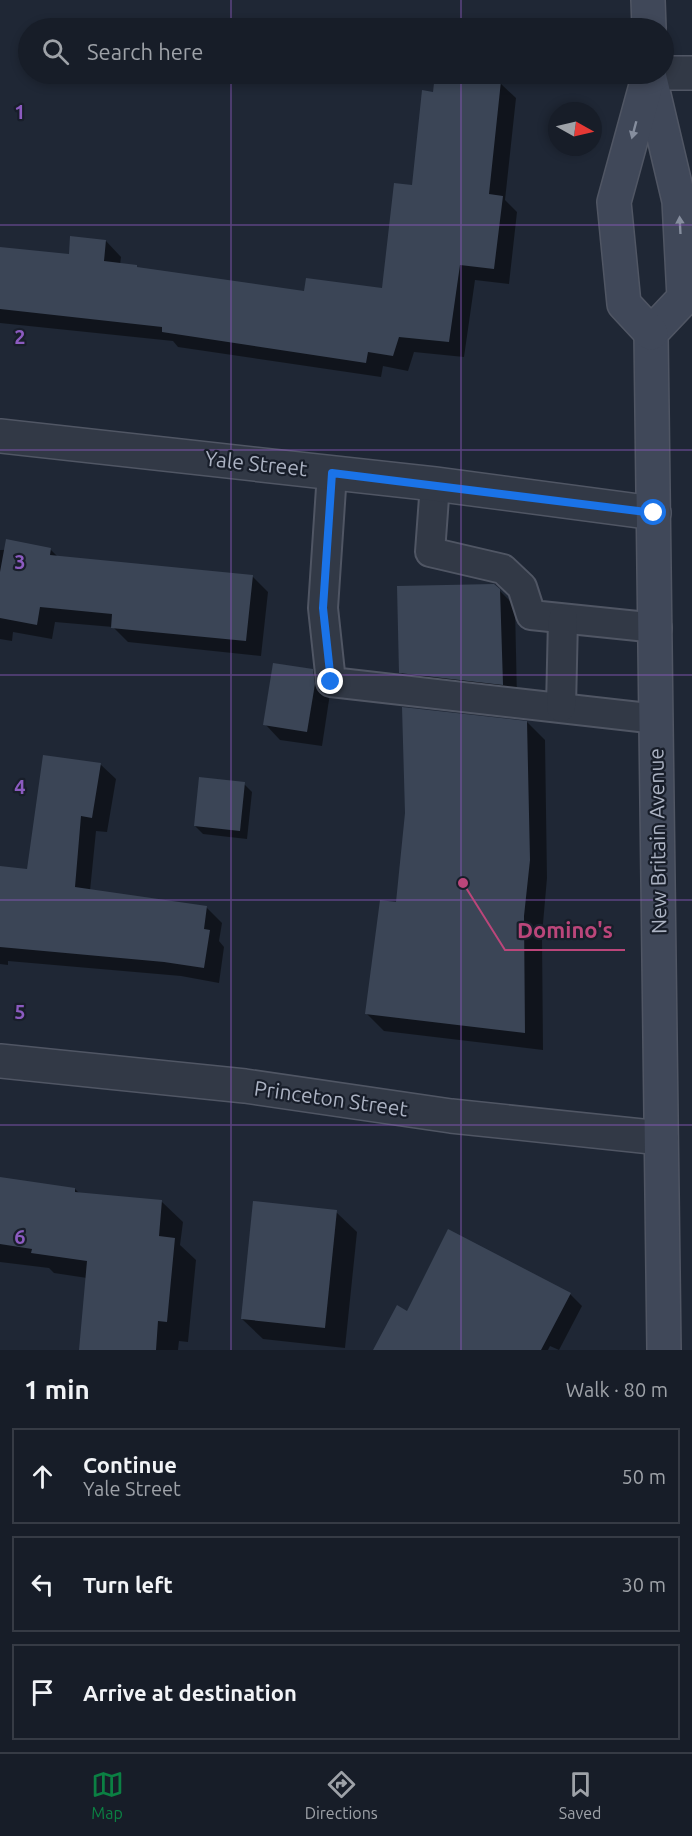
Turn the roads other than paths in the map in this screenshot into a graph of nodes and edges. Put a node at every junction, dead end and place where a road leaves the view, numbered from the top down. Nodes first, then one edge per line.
1 (648, 0) edge
2 (649, 18) edge
3 (674, 73) edge
4 (692, 73) edge
5 (646, 84) edge
6 (651, 84) edge
7 (651, 333) junction
8 (0, 436) edge
9 (332, 473) junction
10 (435, 484) junction
11 (654, 513) junction
12 (563, 619) junction
13 (657, 628) junction
14 (561, 707) junction
15 (657, 719) junction
16 (0, 1060) edge
17 (661, 1138) junction
18 (664, 1350) edge

1 - 2 main road
3 - 4 street
5 -> 7 main road
7 -> 6 main road
7 - 11 main road, New Britain Avenue
8 - 9 street, Yale Street
9 - 10 street, Yale Street
9 - 14 lane
10 - 11 street, Yale Street
10 - 12 lane
11 - 13 main road, New Britain Avenue
12 - 13 lane
12 - 14 lane
13 - 15 main road, New Britain Avenue
14 - 15 lane
15 - 17 main road, New Britain Avenue
16 - 17 street, Princeton Street
17 - 18 main road, New Britain Avenue

